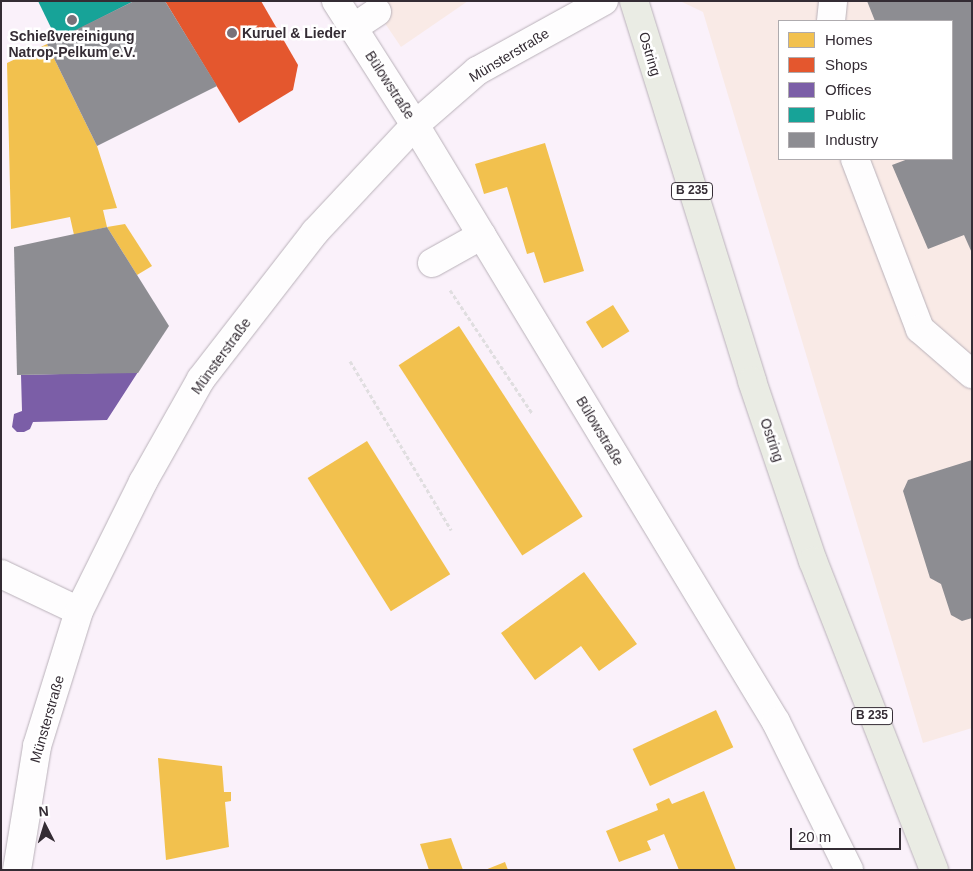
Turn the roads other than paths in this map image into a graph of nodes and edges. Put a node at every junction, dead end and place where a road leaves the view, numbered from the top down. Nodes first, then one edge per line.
1 (336, 1) edge
2 (604, 1) edge
3 (634, 1) edge
4 (833, 1) edge
5 (377, 12) dead end
6 (832, 20) edge
7 (353, 28) junction
8 (415, 125) junction
9 (855, 160) edge
10 (482, 235) junction
11 (432, 263) road end
12 (972, 374) edge
13 (1, 574) edge
14 (80, 611) junction
15 (17, 870) edge
16 (849, 870) edge
17 (934, 870) edge

1 - 7 street, Bülowstraße
2 - 8 street, Münsterstraße
3 - 17 main road, Ostring / B 235
4 - 6 street
5 - 7 street
7 - 8 street, Bülowstraße
8 - 10 street, Bülowstraße
8 - 14 street, Münsterstraße
9 - 12 street
10 - 11 street
10 - 16 street, Bülowstraße
13 - 14 street
14 - 15 street, Münsterstraße

